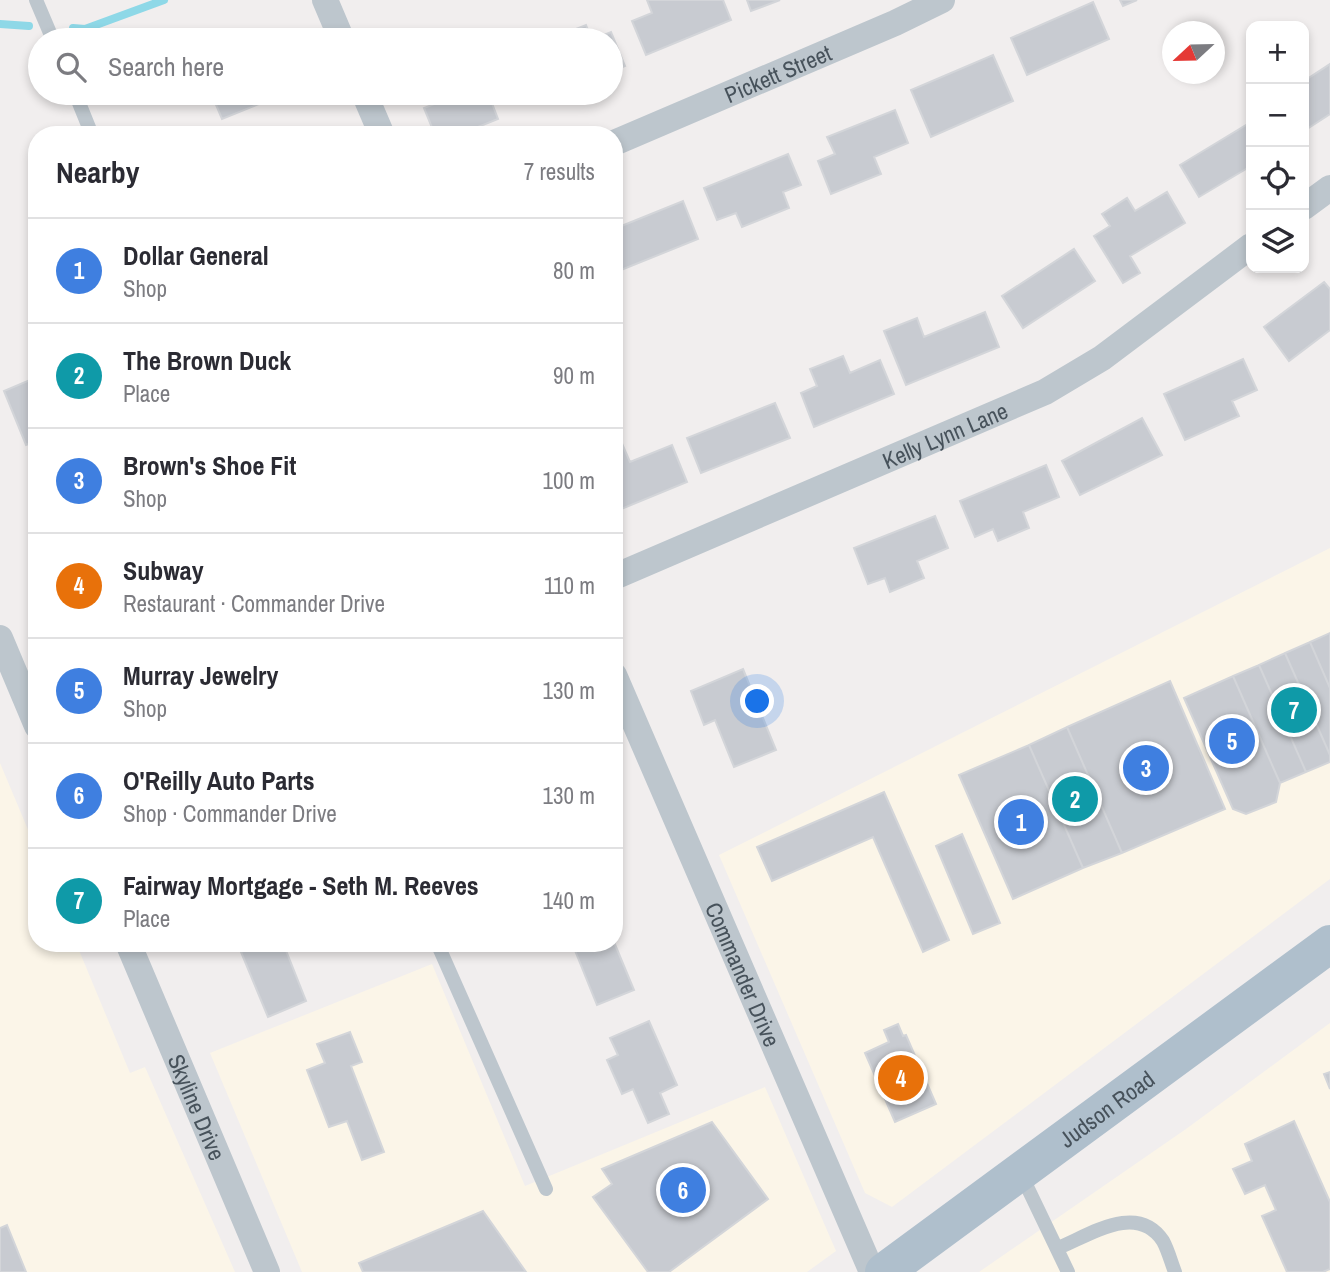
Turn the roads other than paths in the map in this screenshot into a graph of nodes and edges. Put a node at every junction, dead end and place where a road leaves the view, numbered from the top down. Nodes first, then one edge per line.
1 (36, 0) edge
2 (326, 0) edge
3 (942, 0) edge
4 (48, 28) edge
5 (337, 28) edge
6 (80, 105) edge
7 (370, 105) edge
8 (88, 126) edge
9 (378, 126) edge
10 (623, 139) edge
11 (1330, 188) edge
12 (1309, 203) edge
13 (1246, 250) edge
14 (623, 573) edge
15 (0, 638) edge
16 (623, 696) edge
17 (28, 705) edge
18 (1330, 944) edge
19 (132, 952) edge
20 (441, 952) edge
21 (1020, 1173) junction
22 (546, 1189) dead end
23 (1144, 1224) junction
24 (1058, 1248) junction
25 (267, 1272) edge
26 (872, 1272) edge
27 (884, 1272) edge
28 (1068, 1272) edge
29 (1166, 1272) edge
30 (1175, 1272) edge

1 - 4 lane
2 - 5 street
3 - 10 street, Pickett Street
6 - 8 lane
7 - 9 street
11 - 12 street
13 - 14 street, Kelly Lynn Lane
15 - 17 street
16 - 26 street, Commander Drive
18 - 21 main road, Judson Road
19 - 25 street, Skyline Drive
20 - 22 lane
21 - 24 lane
21 - 27 main road, Judson Road
23 - 24 lane
23 - 29 lane
23 - 30 lane
24 - 28 lane

